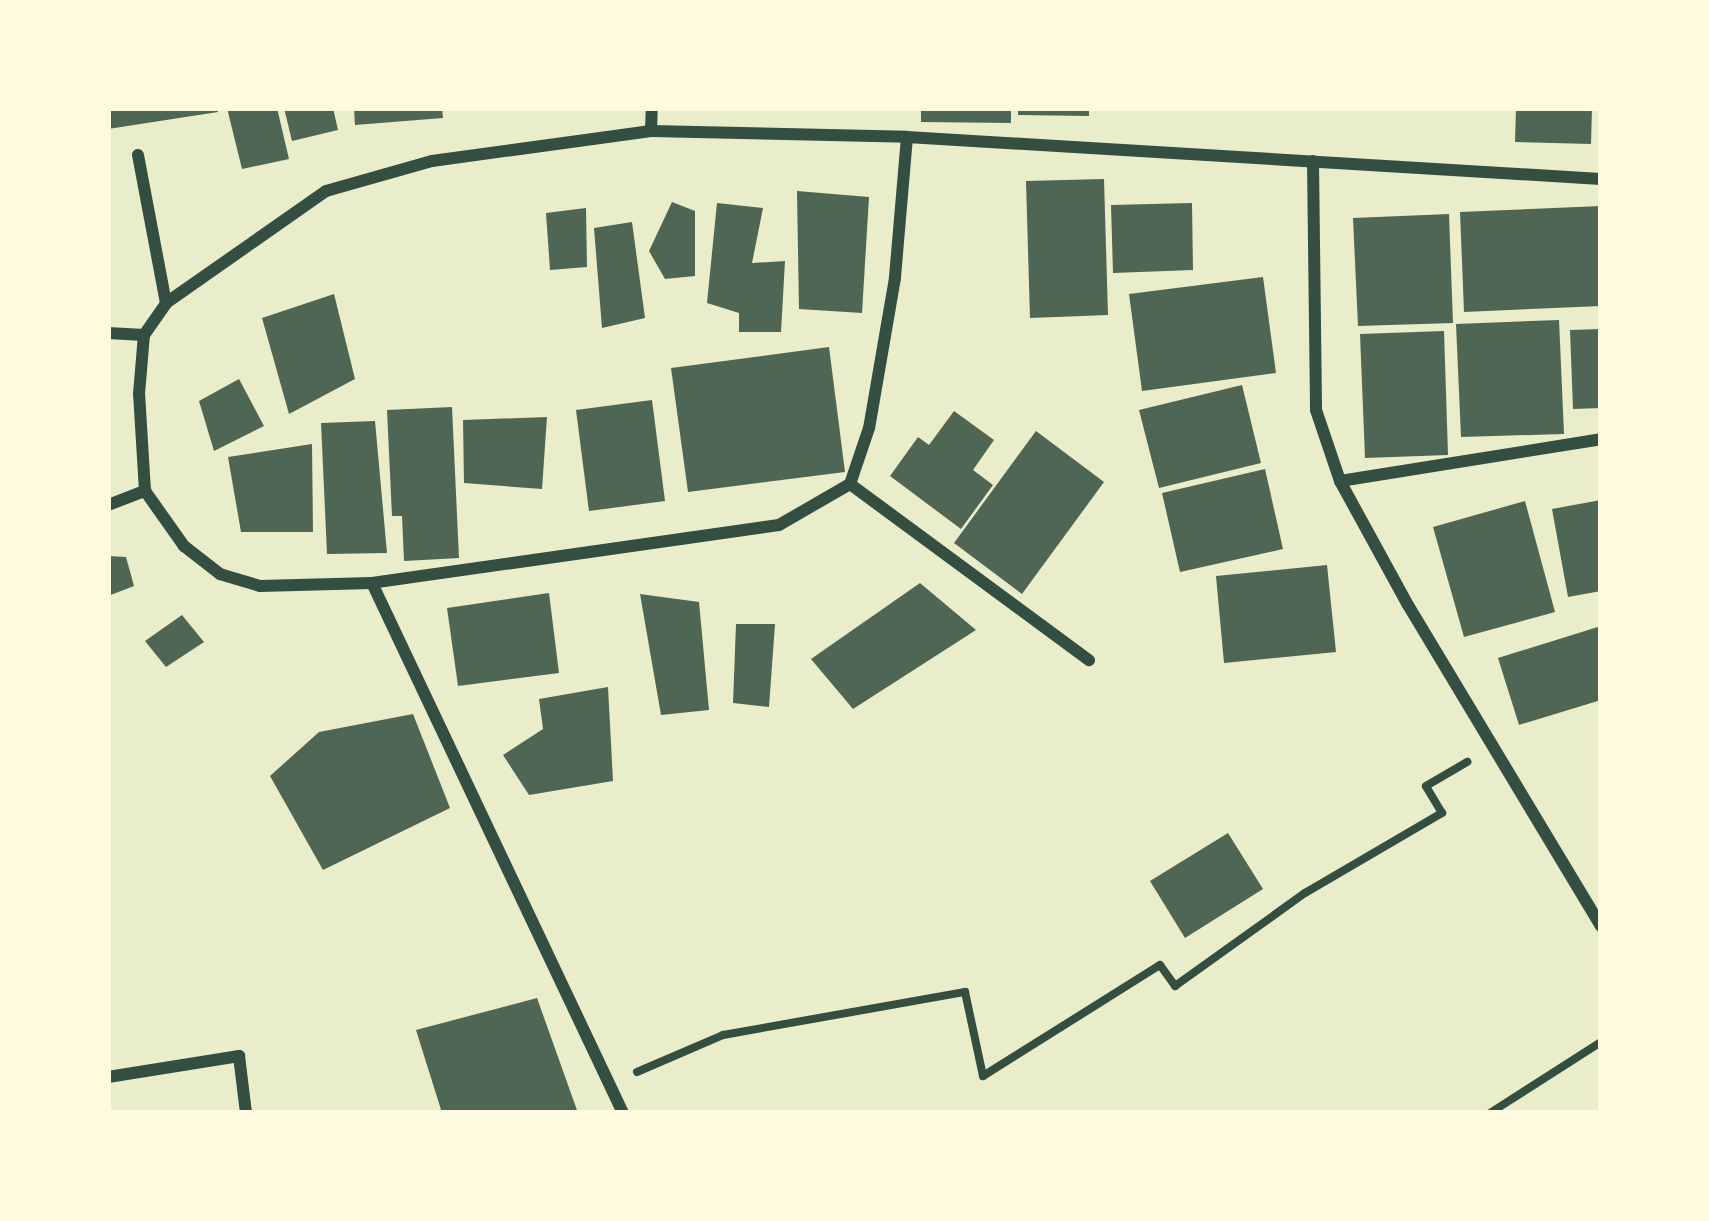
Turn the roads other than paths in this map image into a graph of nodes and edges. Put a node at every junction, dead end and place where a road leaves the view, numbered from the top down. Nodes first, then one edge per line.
1 (652, 108) edge
2 (651, 131) junction
3 (908, 137) junction
4 (138, 155) dead end
5 (1313, 161) junction
6 (1601, 179) edge
7 (166, 303) junction
8 (108, 333) edge
9 (143, 334) junction
10 (1601, 439) edge
11 (1340, 481) junction
12 (850, 484) junction
13 (146, 491) junction
14 (108, 505) edge
15 (372, 583) junction
16 (1089, 660) dead end
17 (1601, 926) edge
18 (108, 1078) edge
19 (246, 1113) edge
20 (623, 1113) edge

1 - 2 street
2 - 3 street
2 - 7 street
3 - 5 street
3 - 12 street
4 - 7 street
5 - 6 street
5 - 11 street
7 - 9 street
8 - 9 street
9 - 13 street
10 - 11 street
11 - 17 street
12 - 15 street
12 - 16 street
13 - 14 street
13 - 15 street
15 - 20 street
18 - 19 street

